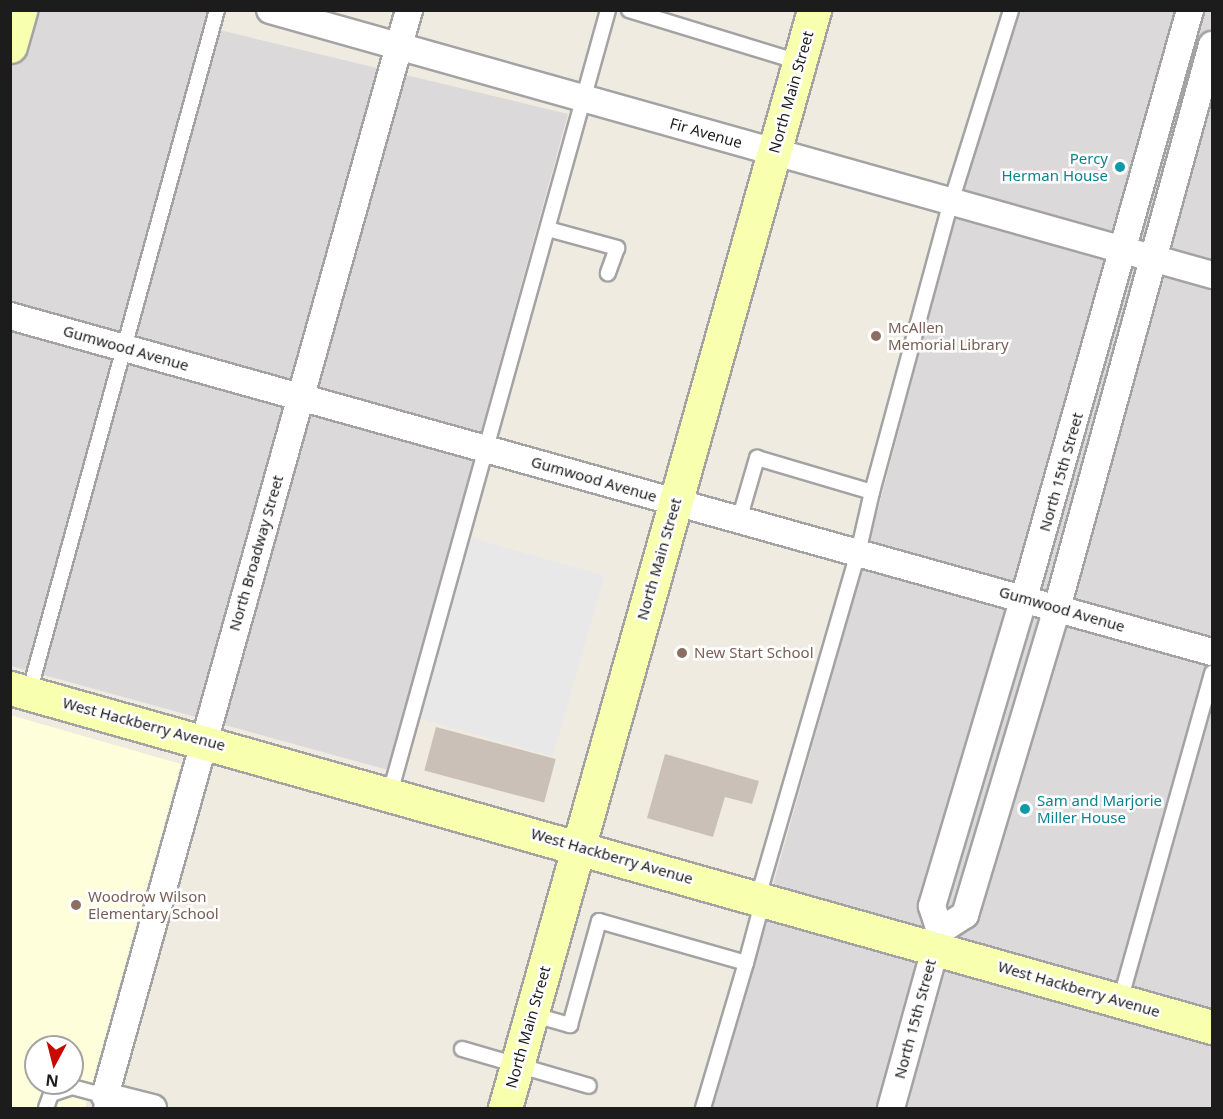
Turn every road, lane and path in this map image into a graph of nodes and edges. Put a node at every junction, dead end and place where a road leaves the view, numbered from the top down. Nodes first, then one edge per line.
1 (20, 10) edge
2 (217, 10) edge
3 (270, 10) edge
4 (409, 10) edge
5 (609, 10) edge
6 (629, 10) edge
7 (814, 10) edge
8 (1011, 10) edge
9 (1190, 10) edge
10 (1212, 45) edge
11 (10, 46) edge
12 (399, 47) junction
13 (800, 62) junction
14 (586, 98) junction
15 (774, 153) junction
16 (951, 202) junction
17 (548, 229) junction
18 (1124, 251) junction
19 (1154, 259) junction
20 (608, 273) dead end
21 (1212, 276) edge
22 (10, 316) edge
23 (122, 347) junction
24 (300, 397) junction
25 (484, 448) junction
26 (872, 492) junction
27 (676, 502) junction
28 (739, 520) junction
29 (858, 553) junction
30 (1024, 598) junction
31 (1057, 608) junction
32 (1212, 652) edge
33 (1212, 673) edge
34 (20, 690) edge
35 (203, 739) junction
36 (390, 793) junction
37 (578, 847) junction
38 (760, 898) junction
39 (937, 939) junction
40 (746, 963) junction
41 (1120, 1000) junction
42 (531, 1014) junction
43 (1212, 1027) edge
44 (462, 1049) dead end
45 (517, 1065) junction
46 (589, 1086) dead end
47 (103, 1102) edge
48 (46, 1108) edge
49 (153, 1108) edge
50 (505, 1108) edge
51 (703, 1108) edge
52 (891, 1108) edge

1 - 11 main road
2 - 23 lane
3 - 12 street, Fir Avenue
4 - 12 street, North Broadway Street
5 - 14 lane
6 - 13 lane
7 - 13 main road, North Main Street
8 - 16 lane
9 - 18 street, North 15th Street
10 - 19 street
12 - 14 street, Fir Avenue
12 - 24 street, North Broadway Street
13 - 15 main road, North Main Street
14 - 15 street, Fir Avenue
14 - 17 lane
15 - 16 street, Fir Avenue
15 - 27 main road, North Main Street
16 - 18 street, Fir Avenue
16 - 26 lane
17 - 20 lane
17 - 25 lane
18 - 19 street, Fir Avenue
18 - 30 street, North 15th Street
19 - 21 street, Fir Avenue
19 - 31 street
22 - 23 street, Gumwood Avenue
23 - 24 street, Gumwood Avenue
23 - 34 lane
24 - 25 street, Gumwood Avenue
24 - 35 street, North Broadway Street
25 - 27 street, Gumwood Avenue
25 - 36 lane
26 - 28 lane
26 - 29 lane
27 - 28 street, Gumwood Avenue
27 - 37 main road, North Main Street
28 - 29 street, Gumwood Avenue
29 - 30 street, Gumwood Avenue
29 - 38 lane
30 - 31 street, Gumwood Avenue
30 - 39 street, North 15th Street
31 - 32 street, Gumwood Avenue
31 - 39 street
33 - 41 lane
34 - 35 main road, West Hackberry Avenue
35 - 36 main road, West Hackberry Avenue
35 - 47 street, North Broadway Street
36 - 37 main road, West Hackberry Avenue
37 - 38 main road, West Hackberry Avenue
37 - 42 main road, North Main Street
38 - 39 main road, West Hackberry Avenue
38 - 40 lane
39 - 41 main road, West Hackberry Avenue
39 - 52 street, North 15th Street
40 - 42 lane
40 - 51 lane
41 - 43 main road, West Hackberry Avenue
42 - 45 main road, North Main Street
44 - 45 lane
45 - 46 lane
45 - 50 main road, North Main Street
47 - 48 lane
47 - 49 street

